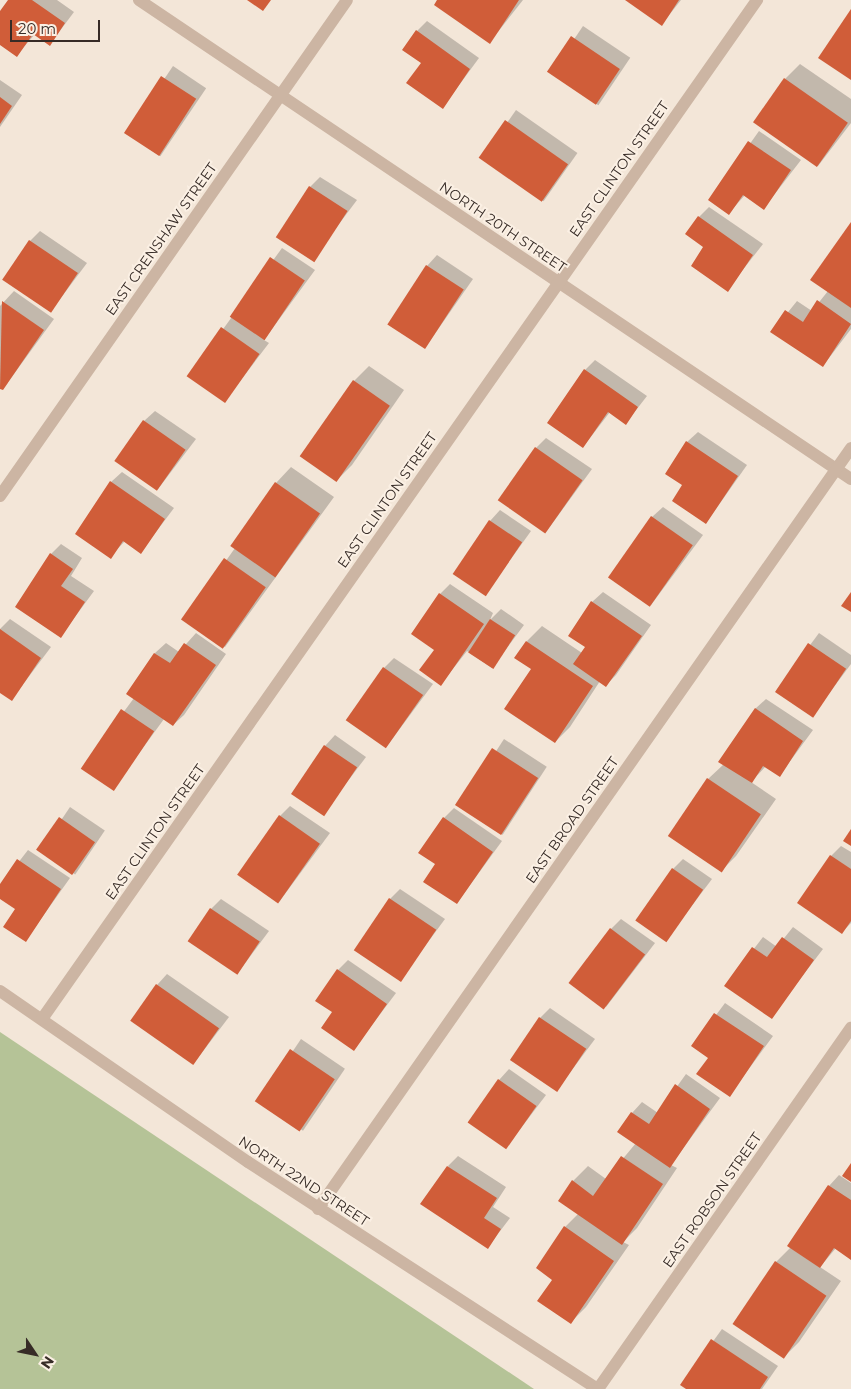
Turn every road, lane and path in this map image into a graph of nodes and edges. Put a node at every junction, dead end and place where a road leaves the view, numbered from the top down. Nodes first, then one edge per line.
1 (139, 0) edge
2 (347, 0) edge
3 (757, 0) edge
4 (280, 96) junction
5 (558, 282) junction
6 (851, 448) edge
7 (836, 469) junction
8 (851, 479) edge
9 (0, 496) edge
10 (0, 991) edge
11 (42, 1019) junction
12 (851, 1028) edge
13 (318, 1209) junction
14 (598, 1389) edge

1 - 4 street, NORTH 20TH STREET
2 - 4 street, EAST CRENSHAW STREET
3 - 5 street, EAST CLINTON STREET
4 - 5 street, NORTH 20TH STREET
4 - 9 street, EAST CRENSHAW STREET
5 - 7 street, NORTH 20TH STREET
5 - 11 street, EAST CLINTON STREET
6 - 7 street, EAST BROAD STREET
7 - 8 street, NORTH 20TH STREET
7 - 13 street, EAST BROAD STREET
10 - 11 street, NORTH 22ND STREET
11 - 13 street, NORTH 22ND STREET
12 - 14 street, EAST ROBSON STREET
13 - 14 street, NORTH 22ND STREET

